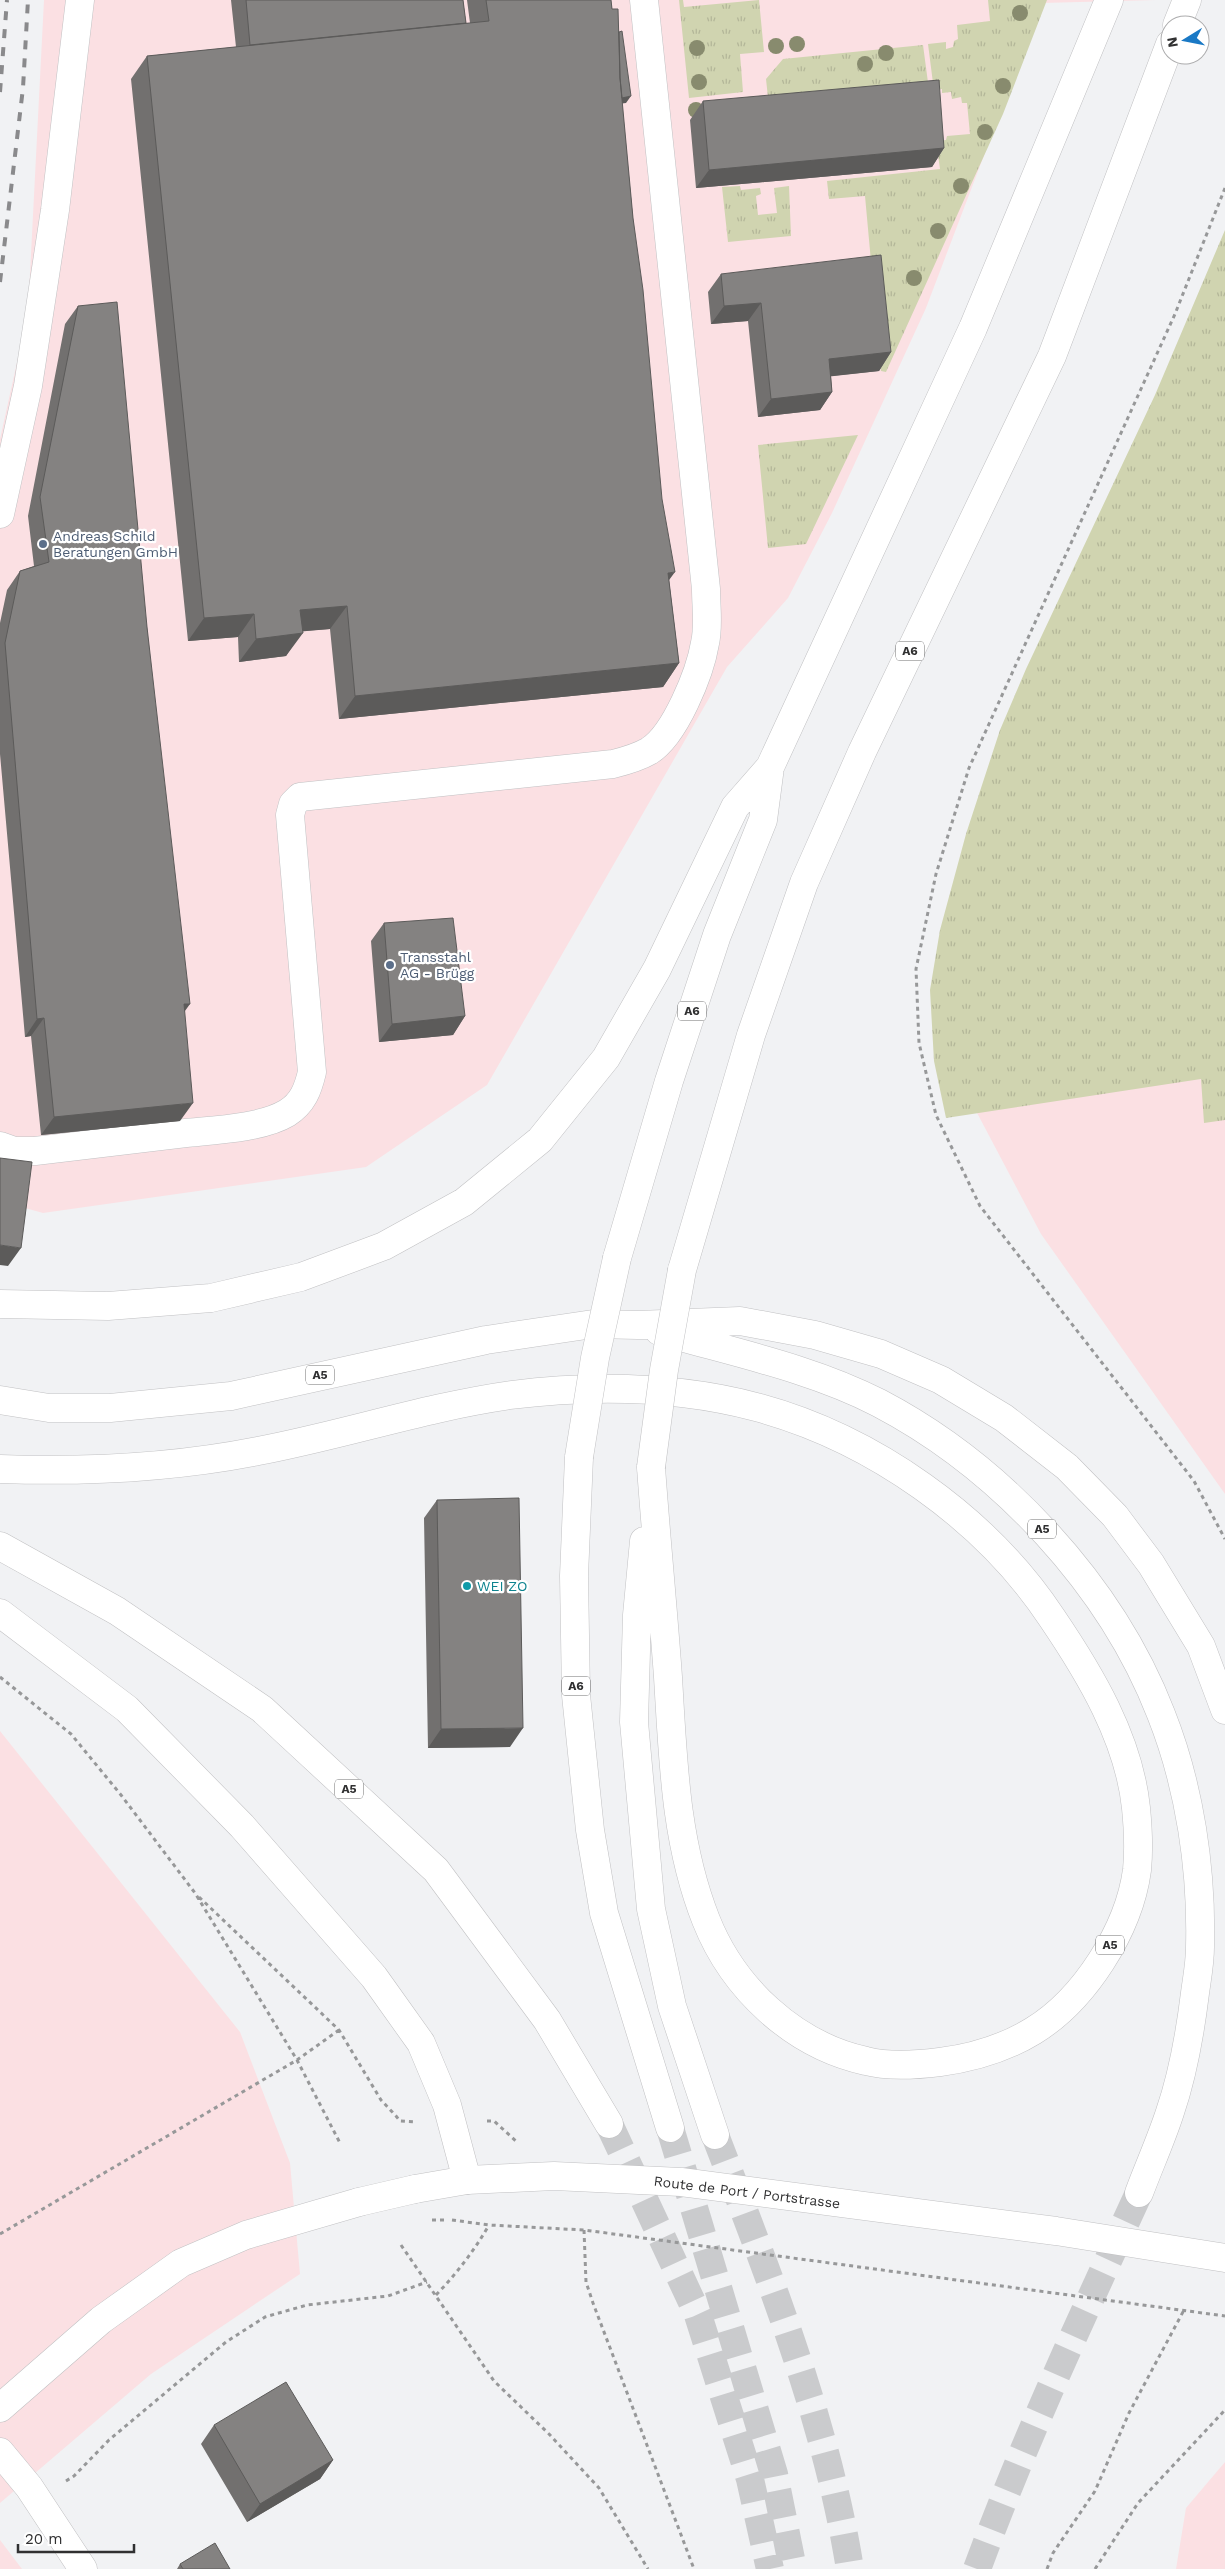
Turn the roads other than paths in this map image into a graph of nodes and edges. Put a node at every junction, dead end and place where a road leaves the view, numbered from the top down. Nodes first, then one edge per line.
1 (80, 0) edge
2 (644, 0) edge
3 (1109, 0) edge
4 (1187, 0) edge
5 (1181, 15) edge
6 (1162, 65) edge
7 (0, 514) edge
8 (770, 767) junction
9 (0, 1146) edge
10 (0, 1304) edge
11 (638, 1325) junction
12 (0, 1400) edge
13 (651, 1467) junction
14 (0, 1469) edge
15 (0, 1546) edge
16 (0, 1613) edge
17 (1225, 1710) edge
18 (609, 2124) tunnel mouth
19 (670, 2128) tunnel mouth
20 (714, 2135) tunnel mouth
21 (467, 2180) junction
22 (1139, 2193) tunnel mouth
23 (1225, 2258) edge
24 (0, 2408) edge
25 (0, 2452) edge
26 (83, 2569) edge

1 - 7 main road
2 - 9 main road
3 - 8 main road, A6
4 - 5 main road
6 - 13 main road, A6, bridge
8 - 10 main road
8 - 19 main road, A6, bridge
11 - 12 main road, A5
11 - 17 main road, A5
11 - 22 main road, A5
13 - 14 main road, A5
13 - 20 main road, A6
15 - 18 main road, A5
16 - 21 main road
21 - 23 main road, Route de Port / Portstrasse
21 - 24 main road, Route de Port / Portstrasse, bridge
25 - 26 main road

